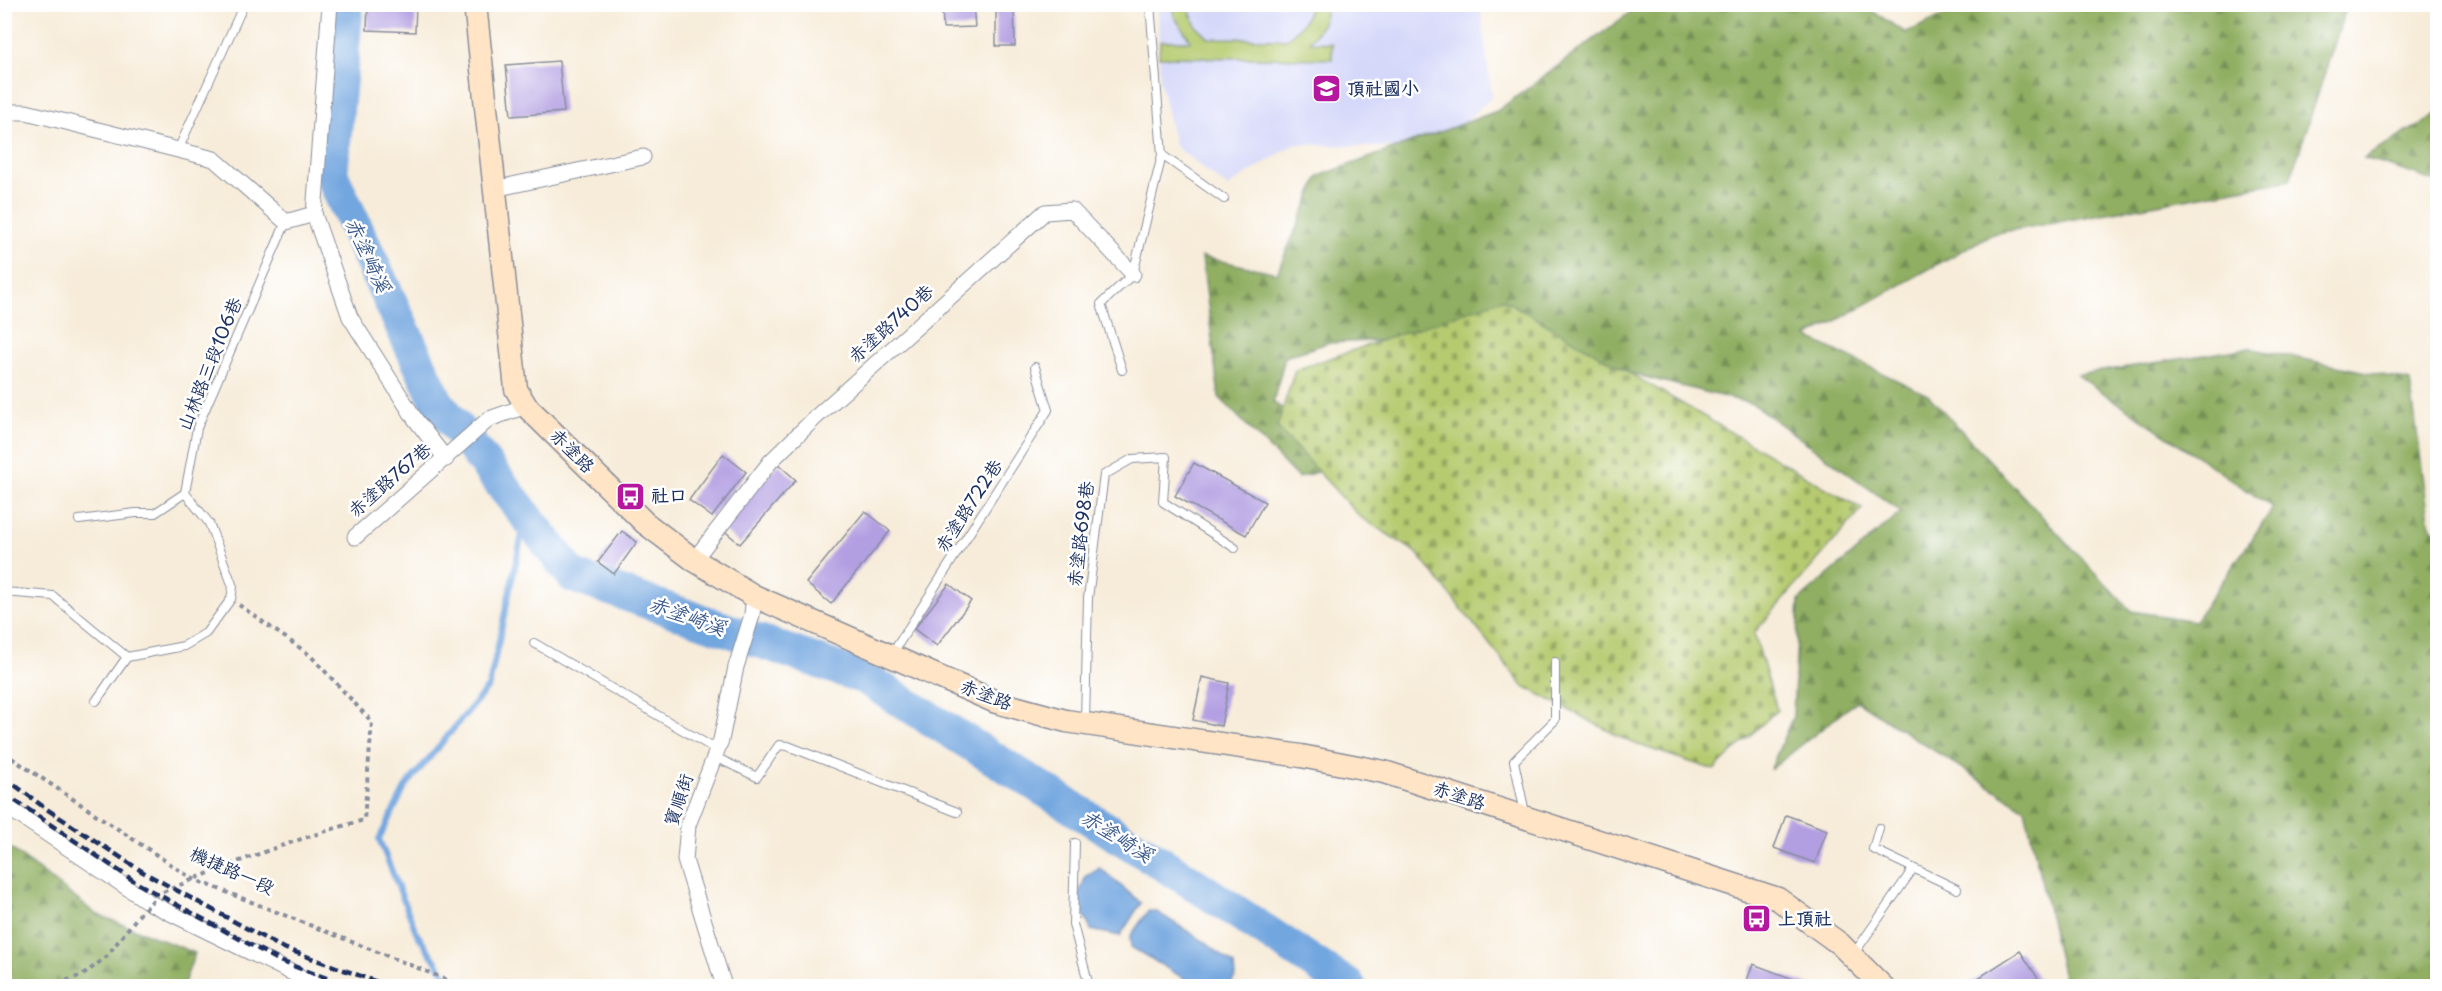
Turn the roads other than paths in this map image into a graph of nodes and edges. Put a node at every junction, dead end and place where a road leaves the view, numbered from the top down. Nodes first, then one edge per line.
1 (244, 4) edge
2 (330, 4) edge
3 (475, 4) edge
4 (1150, 4) edge
5 (4, 112) edge
6 (178, 150) junction
7 (1162, 155) junction
8 (643, 157) dead end
9 (494, 189) junction
10 (1224, 199) dead end
11 (314, 214) junction
12 (286, 222) junction
13 (1133, 274) junction
14 (1035, 367) dead end
15 (1122, 370) dead end
16 (526, 406) junction
17 (448, 456) junction
18 (185, 493) junction
19 (79, 520) dead end
20 (355, 537) dead end
21 (1235, 548) dead end
22 (694, 560) junction
23 (4, 592) edge
24 (753, 605) junction
25 (534, 643) dead end
26 (891, 656) junction
27 (127, 657) junction
28 (1555, 662) dead end
29 (96, 701) dead end
30 (1084, 723) junction
31 (716, 754) junction
32 (4, 805) edge
33 (957, 812) dead end
34 (1526, 818) junction
35 (1879, 828) dead end
36 (1074, 843) dead end
37 (1913, 868) junction
38 (1957, 889) dead end
39 (1852, 956) junction
40 (319, 987) edge
41 (724, 987) edge
42 (1089, 987) edge
43 (1882, 987) edge

1 - 6 lane
2 - 11 street
3 - 9 street, 赤塗路
4 - 7 lane
5 - 6 street
6 - 12 street
7 - 10 lane
7 - 13 lane
8 - 9 street
9 - 16 street, 赤塗路
11 - 12 street
11 - 17 street
12 - 18 lane, 山林路三段106巷
13 - 15 lane
13 - 22 street, 赤塗路740巷
14 - 26 lane, 赤塗路722巷
16 - 17 street, 赤塗路767巷
16 - 22 street, 赤塗路
17 - 20 street, 赤塗路767巷
18 - 19 lane
18 - 27 lane
21 - 30 lane, 赤塗路698巷
22 - 24 street, 赤塗路
23 - 27 lane
24 - 26 street, 赤塗路
24 - 31 street, 寶順街
25 - 31 lane
26 - 30 street, 赤塗路
27 - 29 lane
28 - 34 lane
30 - 34 street, 赤塗路
31 - 33 lane
31 - 41 street, 寶順街
32 - 40 street
34 - 39 street, 赤塗路
35 - 37 lane
36 - 42 lane
37 - 38 lane
37 - 39 lane
39 - 43 street, 赤塗路

